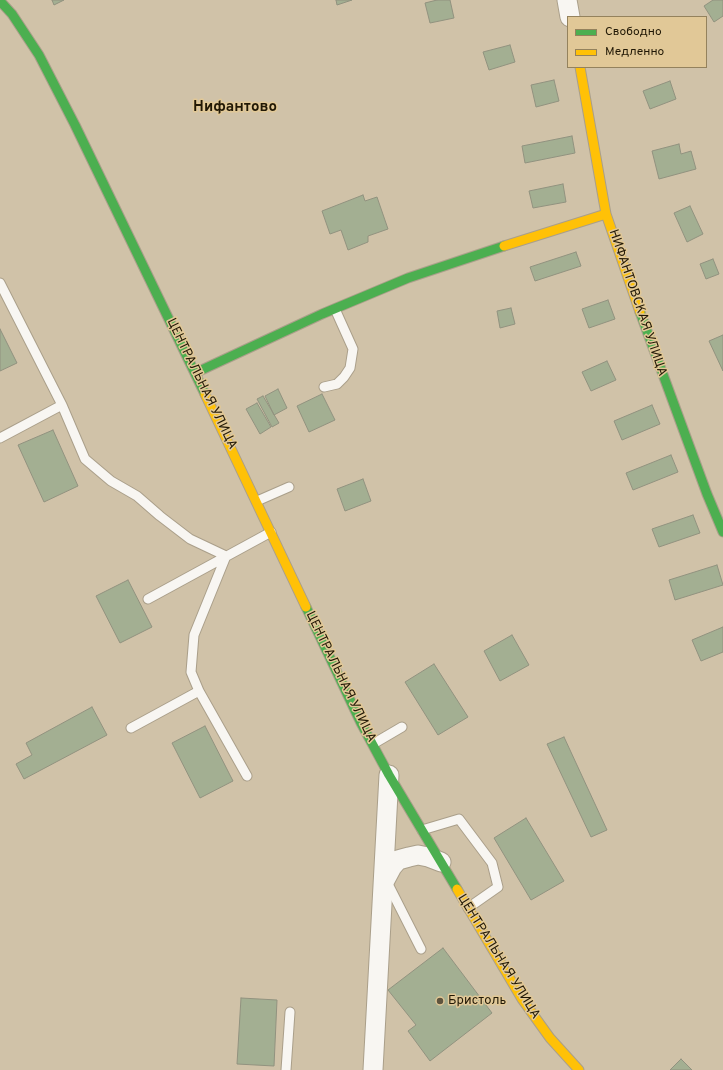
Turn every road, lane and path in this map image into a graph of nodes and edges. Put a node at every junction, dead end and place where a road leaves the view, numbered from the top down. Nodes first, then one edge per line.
1 (567, 0) edge
2 (0, 1) edge
3 (570, 16) edge
4 (580, 68) edge
5 (606, 214) junction
6 (0, 283) edge
7 (334, 309) junction
8 (195, 373) junction
9 (324, 387) dead end
10 (62, 406) junction
11 (0, 438) edge
12 (289, 487) dead end
13 (257, 501) junction
14 (271, 532) junction
15 (723, 532) edge
16 (226, 556) junction
17 (148, 600) dead end
18 (199, 691) junction
19 (402, 727) dead end
20 (131, 728) dead end
21 (373, 744) junction
22 (390, 775) junction
23 (247, 776) dead end
24 (422, 830) junction
25 (441, 862) junction
26 (384, 880) junction
27 (468, 908) junction
28 (421, 949) dead end
29 (290, 1012) dead end
30 (286, 1070) edge
31 (373, 1070) edge
32 (579, 1070) edge

1 - 3 street
2 - 8 street, ЦЕНТРАЛЬНАЯ УЛИЦА
4 - 5 street, НИФАНТОВСКАЯ УЛИЦА
5 - 7 street
5 - 15 street, НИФАНТОВСКАЯ УЛИЦА
6 - 10 lane
7 - 8 street
7 - 9 lane
8 - 13 street, ЦЕНТРАЛЬНАЯ УЛИЦА
10 - 11 lane
10 - 16 lane
12 - 13 lane
13 - 14 street, ЦЕНТРАЛЬНАЯ УЛИЦА
14 - 16 lane
14 - 21 street, ЦЕНТРАЛЬНАЯ УЛИЦА
16 - 17 lane
16 - 18 lane
18 - 20 lane
18 - 23 lane
19 - 21 lane
21 - 22 street, ЦЕНТРАЛЬНАЯ УЛИЦА
22 - 24 street, ЦЕНТРАЛЬНАЯ УЛИЦА
22 - 26 street
24 - 25 street, ЦЕНТРАЛЬНАЯ УЛИЦА
24 - 27 lane
25 - 26 street
25 - 27 street, ЦЕНТРАЛЬНАЯ УЛИЦА
26 - 28 lane
26 - 31 street
27 - 32 street, ЦЕНТРАЛЬНАЯ УЛИЦА
29 - 30 lane

